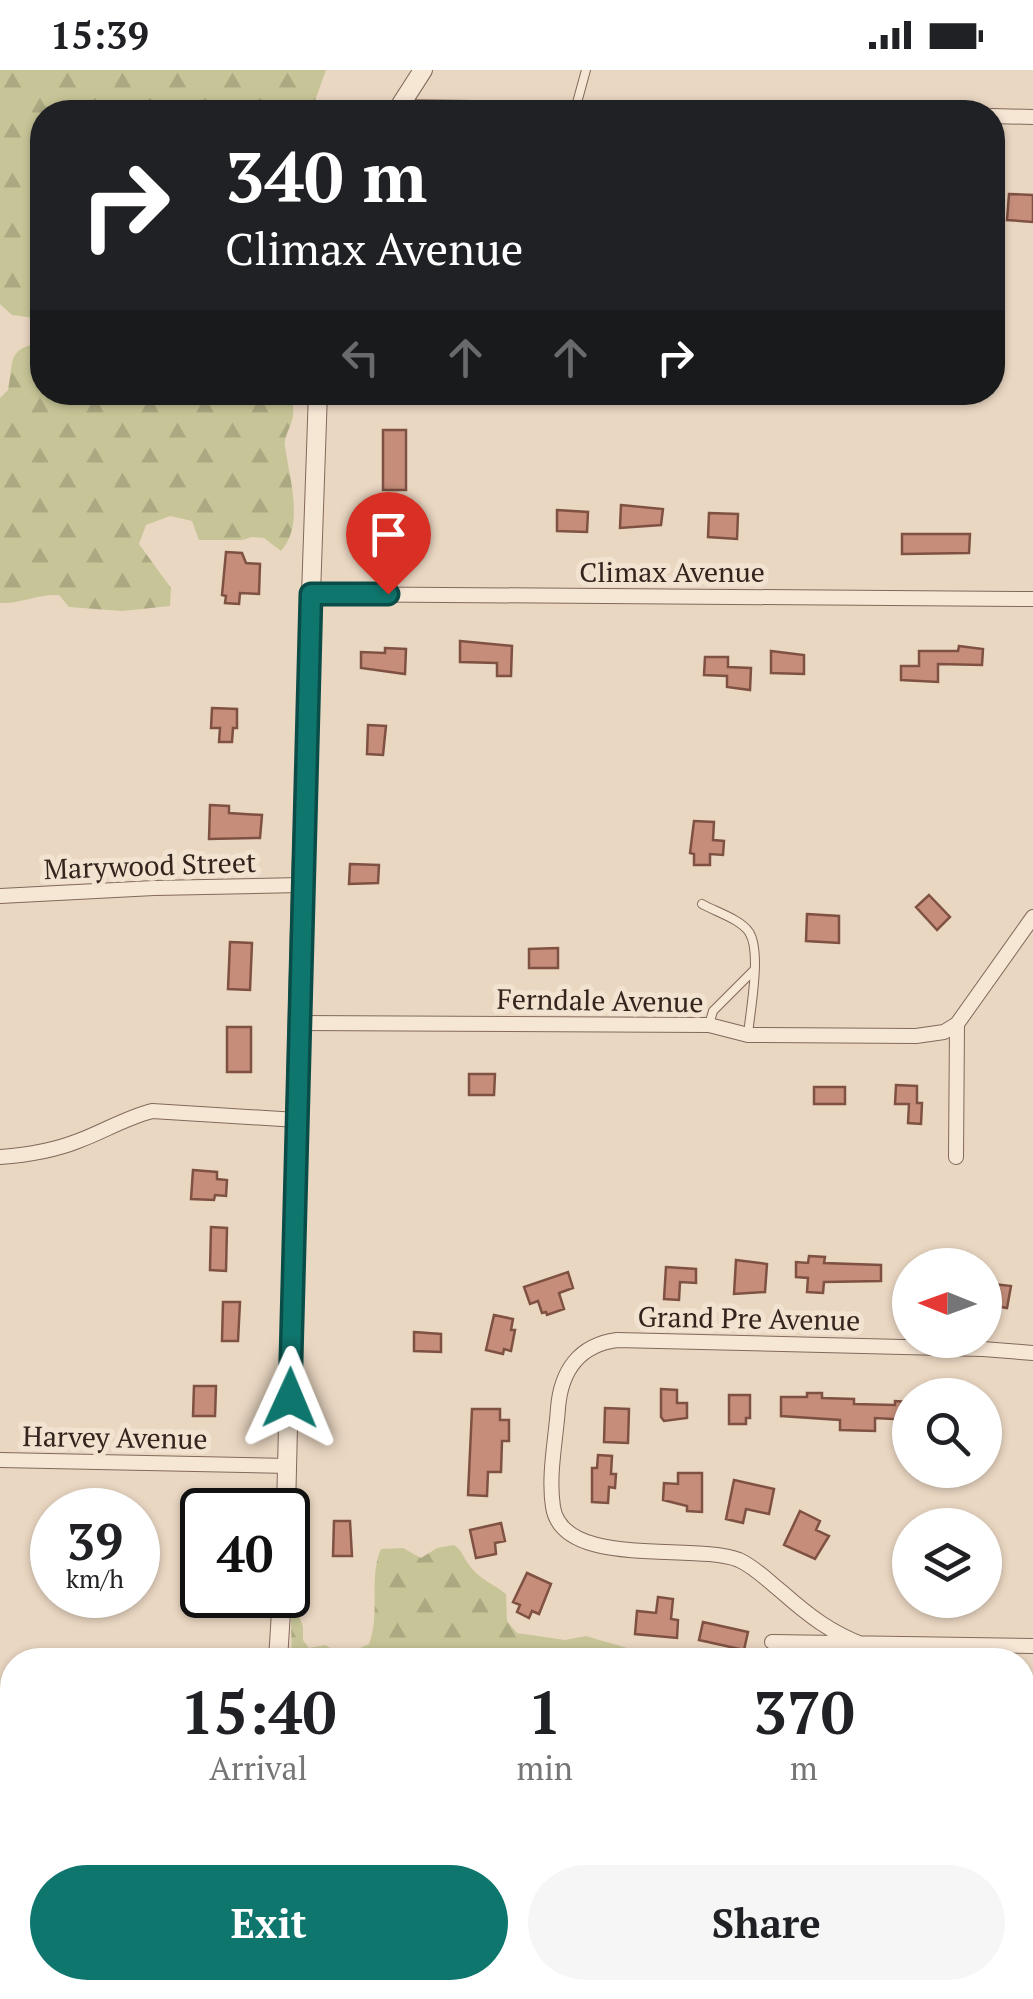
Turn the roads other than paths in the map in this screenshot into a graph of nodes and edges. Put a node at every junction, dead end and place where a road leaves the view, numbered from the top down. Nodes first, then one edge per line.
1 (423, 70) edge
2 (586, 70) edge
3 (404, 100) edge
4 (578, 100) edge
5 (1005, 116) edge
6 (1033, 117) edge
7 (318, 405) edge
8 (311, 594) junction
9 (1033, 599) edge
10 (301, 885) junction
11 (0, 896) edge
12 (702, 904) dead end
13 (1033, 917) edge
14 (754, 970) junction
15 (298, 1023) junction
16 (710, 1024) junction
17 (956, 1024) junction
18 (748, 1034) junction
19 (297, 1120) junction
20 (0, 1157) edge
21 (956, 1157) dead end
22 (1033, 1353) edge
23 (0, 1460) edge
24 (288, 1466) junction
25 (287, 1488) edge
26 (281, 1618) edge
27 (772, 1642) dead end
28 (864, 1645) junction
29 (1033, 1646) edge
30 (279, 1648) edge

1 - 3 street
2 - 4 lane
5 - 6 street
7 - 8 street
8 - 9 street, Climax Avenue
8 - 10 street
10 - 11 street, Marywood Street
10 - 15 street
12 - 14 lane
13 - 17 street
14 - 16 lane
14 - 18 lane
15 - 16 street, Ferndale Avenue
15 - 19 street
16 - 18 street, Ferndale Avenue
17 - 18 street, Ferndale Avenue
17 - 21 street
19 - 20 street
19 - 24 street
22 - 28 street, Grand Pre Avenue
23 - 24 street, Harvey Avenue
24 - 25 street
26 - 30 street
27 - 28 street
28 - 29 street

